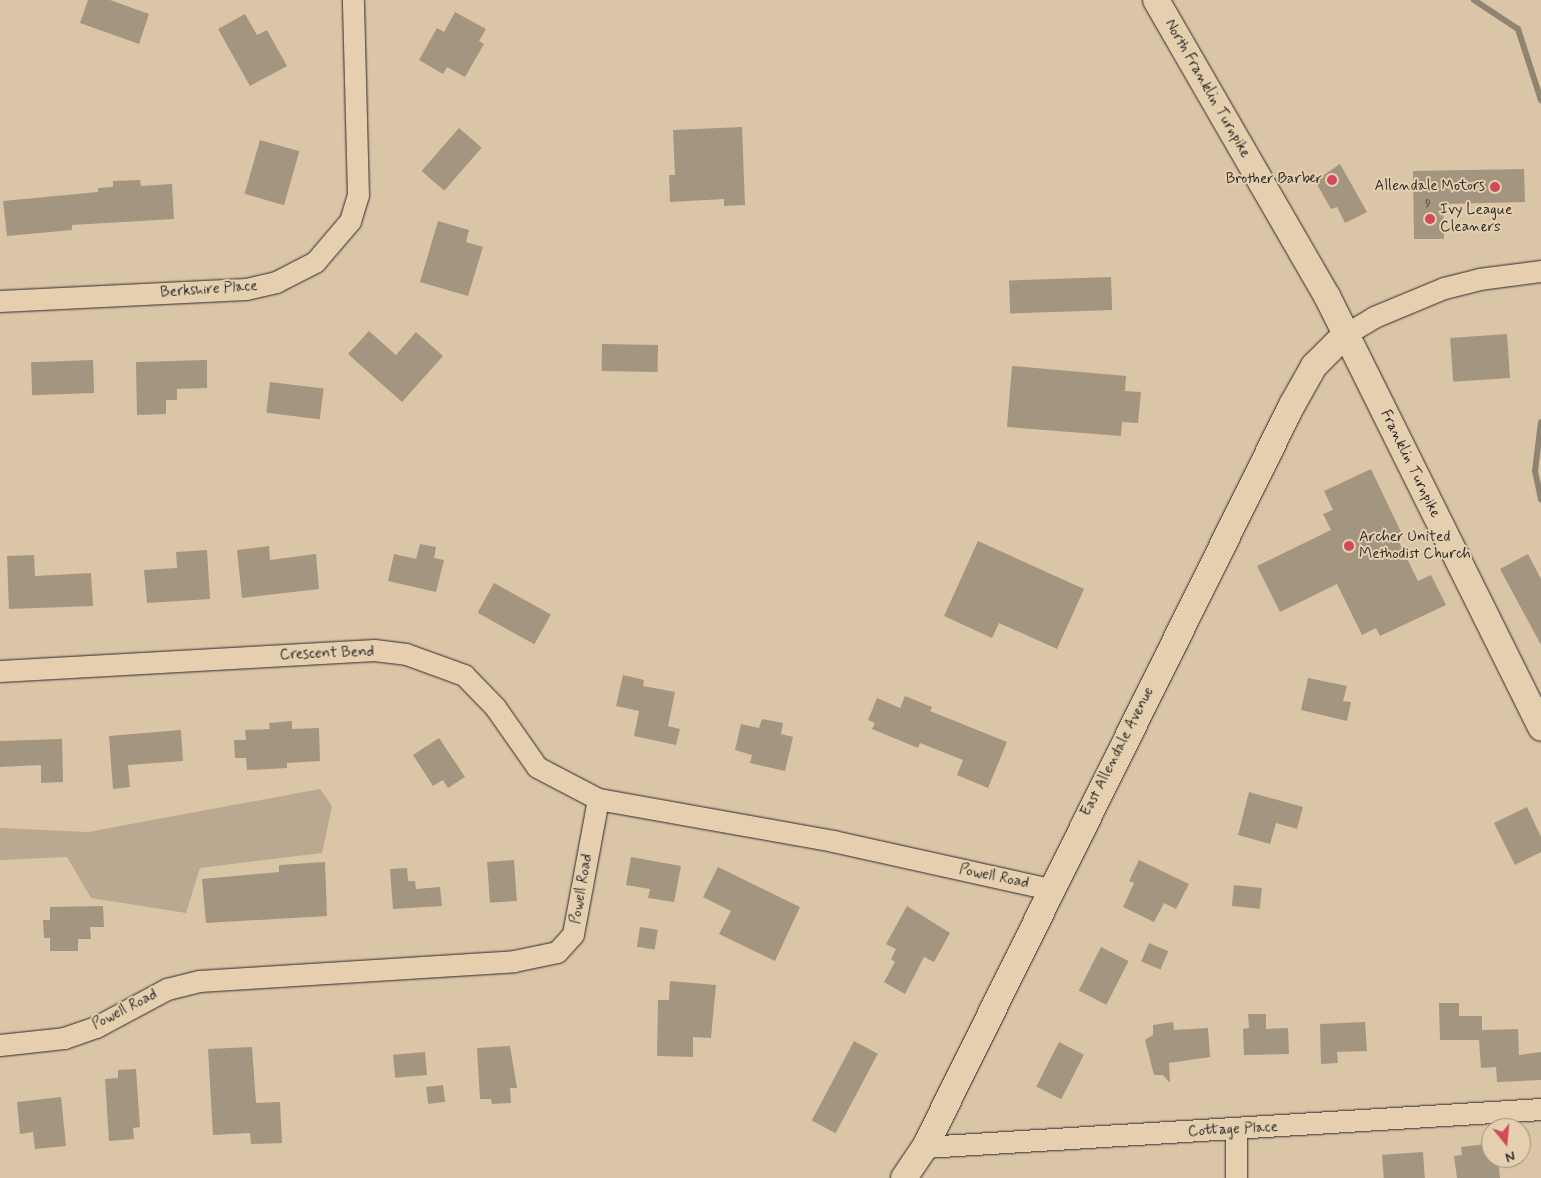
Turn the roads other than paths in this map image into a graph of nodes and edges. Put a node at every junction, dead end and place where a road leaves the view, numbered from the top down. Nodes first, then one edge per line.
1 (353, 0) edge
2 (1156, 0) edge
3 (1541, 271) edge
4 (0, 301) edge
5 (1346, 334) junction
6 (0, 671) edge
7 (1538, 716) edge
8 (598, 799) junction
9 (1050, 888) junction
10 (0, 1045) edge
11 (1541, 1109) edge
12 (1236, 1130) junction
13 (925, 1147) junction
14 (904, 1178) edge
15 (1236, 1178) edge

1 - 4 street, Berkshire Place
2 - 5 main road, North Franklin Turnpike
3 - 5 street
5 - 7 main road, Franklin Turnpike
5 - 9 main road, East Allendale Avenue
6 - 8 street, Crescent Bend
8 - 9 street, Powell Road
8 - 10 street, Powell Road
9 - 13 main road, East Allendale Avenue
11 - 12 street, Cottage Place
12 - 13 street, Cottage Place
12 - 15 street
13 - 14 main road, East Allendale Avenue

